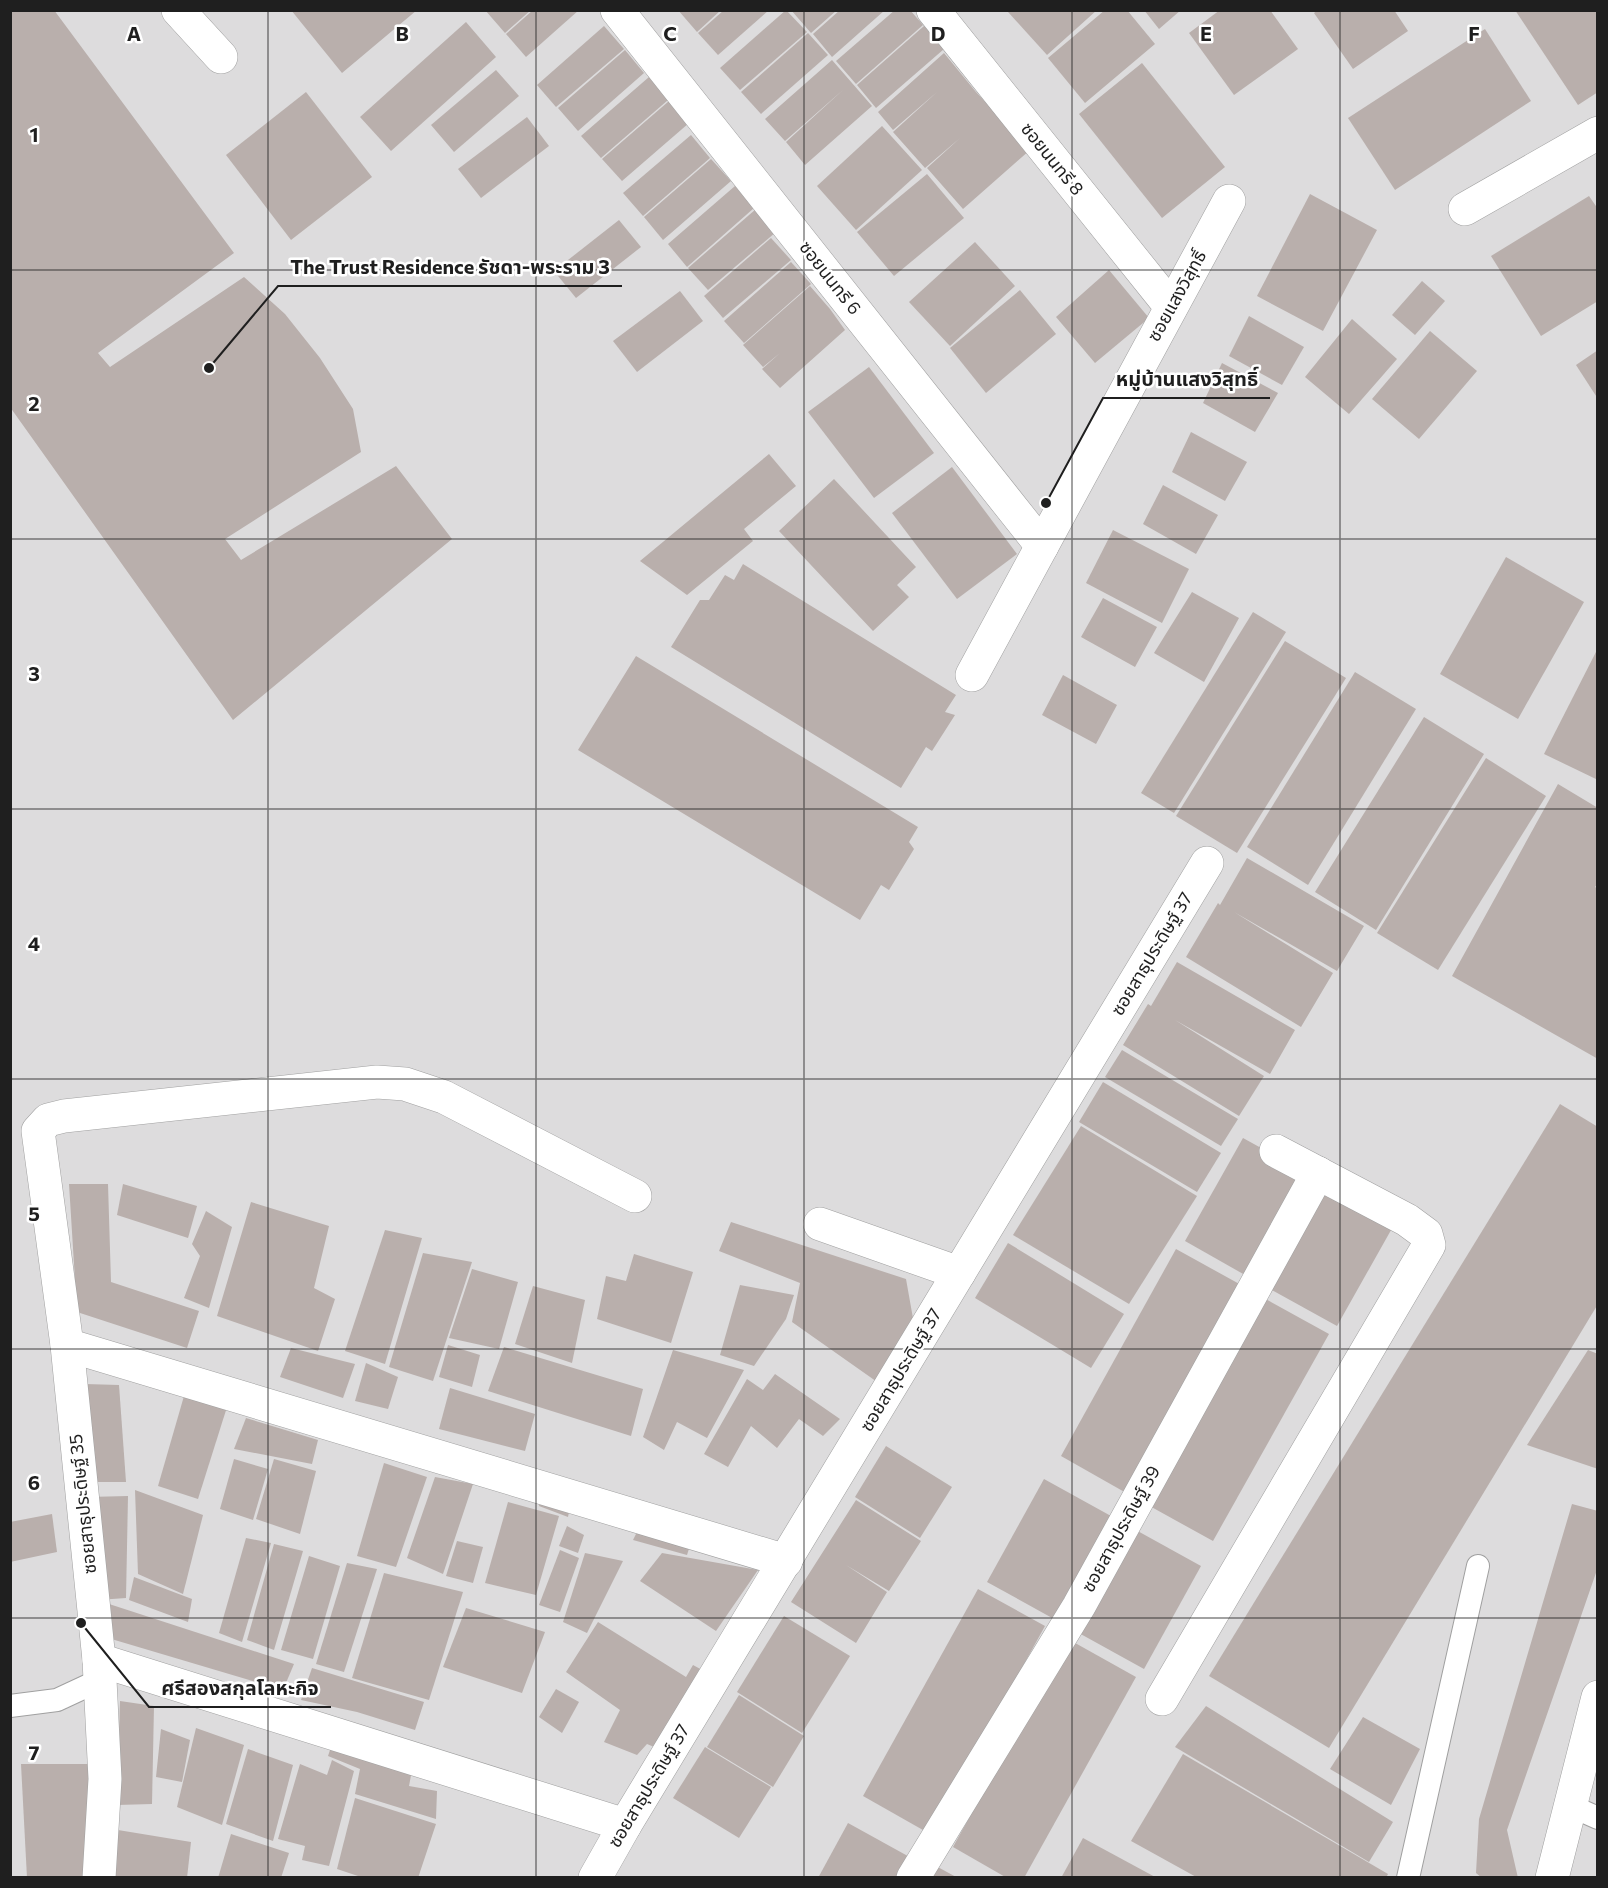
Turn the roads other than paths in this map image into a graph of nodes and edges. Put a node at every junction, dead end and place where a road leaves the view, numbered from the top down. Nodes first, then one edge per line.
1 (178, 10) edge
2 (617, 10) edge
3 (933, 10) edge
4 (221, 57) dead end
5 (1598, 133) edge
6 (1229, 201) dead end
7 (1465, 208) dead end
8 (1171, 308) junction
9 (1042, 546) junction
10 (972, 675) dead end
11 (1207, 863) dead end
12 (1276, 1151) dead end
13 (1318, 1173) junction
14 (635, 1196) dead end
15 (820, 1224) dead end
16 (959, 1273) junction
17 (67, 1345) junction
18 (786, 1560) junction
19 (1478, 1566) dead end
20 (99, 1670) junction
21 (1598, 1697) edge
22 (1162, 1699) dead end
23 (10, 1706) edge
24 (1592, 1738) edge
25 (1584, 1812) edge
26 (625, 1825) junction
27 (99, 1878) edge
28 (595, 1878) edge
29 (913, 1878) edge
30 (1408, 1878) edge
31 (1552, 1878) edge

1 - 4 street
2 - 9 street, ซอยนนทรี 6
3 - 8 street, ซอยนนทรี 8
5 - 7 street
6 - 8 street, ซอยแสงวิสุทธิ์
8 - 9 street, ซอยแสงวิสุทธิ์
9 - 10 street, ซอยแสงวิสุทธิ์
11 - 16 street, ซอยสาธุประดิษฐ์ 37
12 - 13 street
13 - 22 street
13 - 29 street, ซอยสาธุประดิษฐ์ 39
14 - 17 street, ซอยสาธุประดิษฐ์ 35
15 - 16 street
16 - 18 street, ซอยสาธุประดิษฐ์ 37
17 - 18 street
17 - 20 street, ซอยสาธุประดิษฐ์ 35
18 - 26 street, ซอยสาธุประดิษฐ์ 37
19 - 30 lane
20 - 23 lane
20 - 26 street
20 - 27 street, ซอยสาธุประดิษฐ์ 35
21 - 24 street
24 - 25 street
25 - 31 street
26 - 28 street, ซอยสาธุประดิษฐ์ 37

